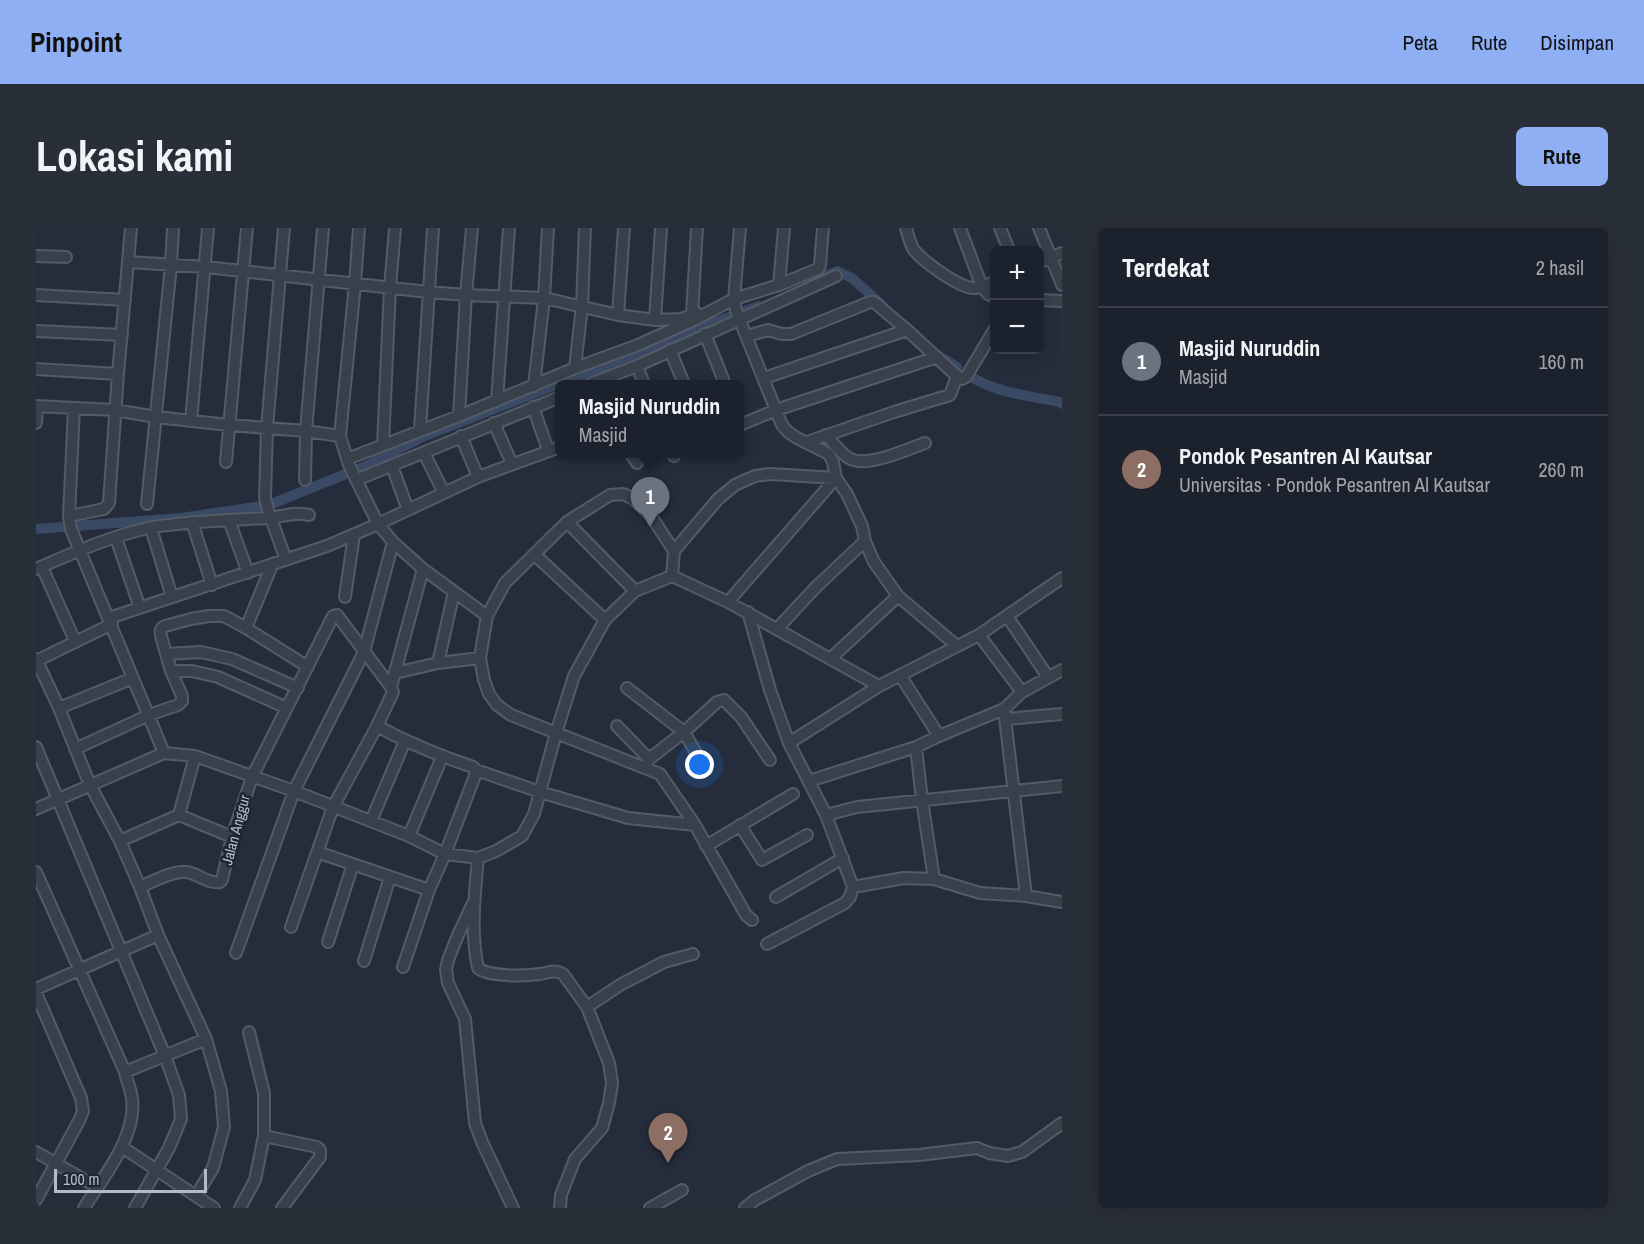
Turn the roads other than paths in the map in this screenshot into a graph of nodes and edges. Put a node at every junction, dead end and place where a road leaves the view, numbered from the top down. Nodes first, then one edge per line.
1 (131, 228) edge
2 (173, 228) edge
3 (208, 228) edge
4 (247, 228) edge
5 (284, 228) edge
6 (323, 228) edge
7 (359, 228) edge
8 (395, 228) edge
9 (433, 228) edge
10 (472, 228) edge
11 (509, 228) edge
12 (548, 228) edge
13 (585, 228) edge
14 (624, 228) edge
15 (661, 228) edge
16 (697, 228) edge
17 (740, 228) edge
18 (784, 228) edge
19 (823, 228) edge
20 (906, 228) edge
21 (960, 228) edge
22 (1000, 228) edge
23 (1039, 228) edge
24 (1007, 246) edge
25 (1062, 253) edge
26 (36, 256) edge
27 (66, 257) dead end
28 (1051, 257) junction
29 (1044, 260) edge
30 (129, 262) junction
31 (171, 265) junction
32 (206, 267) junction
33 (243, 271) junction
34 (280, 275) junction
35 (836, 276) dead end
36 (318, 280) junction
37 (355, 284) junction
38 (990, 284) edge
39 (780, 285) junction
40 (1062, 285) edge
41 (982, 287) junction
42 (390, 288) junction
43 (428, 292) junction
44 (36, 295) edge
45 (466, 295) junction
46 (990, 295) edge
47 (505, 297) junction
48 (544, 298) junction
49 (734, 299) junction
50 (125, 300) junction
51 (1044, 300) edge
52 (1062, 301) edge
53 (582, 306) junction
54 (712, 310) junction
55 (618, 315) junction
56 (692, 315) junction
57 (738, 315) junction
58 (655, 320) junction
59 (907, 330) junction
60 (36, 331) edge
61 (705, 334) junction
62 (122, 335) junction
63 (747, 336) junction
64 (990, 337) edge
65 (670, 350) junction
66 (937, 357) junction
67 (637, 366) junction
68 (575, 368) junction
69 (36, 369) edge
70 (118, 374) junction
71 (957, 376) junction
72 (764, 378) junction
73 (604, 380) edge
74 (642, 380) edge
75 (682, 380) edge
76 (723, 380) edge
77 (534, 386) junction
78 (555, 399) edge
79 (497, 401) junction
80 (37, 406) edge
81 (533, 407) junction
82 (74, 408) junction
83 (115, 410) junction
84 (776, 410) junction
85 (459, 416) junction
86 (156, 417) junction
87 (191, 421) junction
88 (744, 422) edge
89 (36, 423) edge
90 (494, 423) junction
91 (229, 425) junction
92 (267, 428) junction
93 (420, 430) junction
94 (306, 431) junction
95 (826, 435) junction
96 (340, 436) junction
97 (460, 436) junction
98 (807, 442) junction
99 (925, 443) dead end
100 (383, 445) junction
101 (555, 448) edge
102 (548, 450) junction
103 (424, 453) junction
104 (226, 462) dead end
105 (348, 462) junction
106 (512, 464) junction
107 (392, 465) junction
108 (478, 477) junction
109 (355, 478) junction
110 (836, 478) junction
111 (305, 480) dead end
112 (444, 493) junction
113 (147, 504) dead end
114 (408, 510) junction
115 (309, 515) dead end
116 (271, 518) junction
117 (229, 519) junction
118 (70, 522) junction
119 (192, 522) junction
120 (567, 522) junction
121 (378, 524) junction
122 (152, 528) junction
123 (354, 534) junction
124 (116, 538) junction
125 (866, 541) junction
126 (393, 543) junction
127 (80, 550) junction
128 (674, 551) junction
129 (534, 554) junction
130 (286, 560) junction
131 (272, 565) junction
132 (39, 568) edge
133 (423, 569) junction
134 (248, 573) junction
135 (672, 576) junction
136 (1062, 578) edge
137 (212, 585) junction
138 (635, 591) junction
139 (454, 592) junction
140 (898, 596) junction
141 (172, 597) junction
142 (345, 597) dead end
143 (728, 602) junction
144 (140, 608) junction
145 (748, 612) junction
146 (487, 616) junction
147 (1006, 616) junction
148 (605, 620) junction
149 (110, 621) junction
150 (246, 628) junction
151 (777, 629) junction
152 (979, 635) junction
153 (75, 641) junction
154 (957, 646) junction
155 (364, 652) junction
156 (166, 654) junction
157 (480, 658) junction
158 (830, 659) junction
159 (36, 660) edge
160 (438, 663) junction
161 (308, 667) junction
162 (1062, 670) edge
163 (171, 671) junction
164 (395, 673) junction
165 (900, 675) junction
166 (1048, 677) junction
167 (133, 678) junction
168 (879, 686) junction
169 (392, 687) junction
170 (298, 688) junction
171 (627, 688) dead end
172 (1022, 692) junction
173 (58, 708) junction
174 (287, 708) junction
175 (1005, 714) junction
176 (1062, 714) edge
177 (149, 715) junction
178 (377, 726) junction
179 (617, 726) dead end
180 (684, 732) junction
181 (556, 733) junction
182 (939, 736) junction
183 (405, 741) junction
184 (789, 743) junction
185 (916, 747) junction
186 (75, 749) junction
187 (164, 753) junction
188 (37, 754) edge
189 (195, 756) junction
190 (442, 757) junction
191 (770, 760) dead end
192 (646, 764) junction
193 (476, 770) junction
194 (706, 770) dead end
195 (252, 777) junction
196 (809, 781) junction
197 (90, 785) junction
198 (1062, 786) edge
199 (1015, 790) junction
200 (294, 791) junction
201 (540, 792) junction
202 (792, 794) dead end
203 (58, 799) junction
204 (922, 800) junction
205 (333, 807) junction
206 (36, 809) edge
207 (826, 814) junction
208 (179, 815) junction
209 (371, 822) junction
210 (695, 825) junction
211 (740, 825) junction
212 (807, 835) dead end
213 (410, 836) junction
214 (232, 837) junction
215 (120, 841) junction
216 (706, 846) junction
217 (317, 852) junction
218 (445, 854) junction
219 (478, 858) junction
220 (843, 858) junction
221 (353, 864) junction
222 (36, 872) edge
223 (390, 877) junction
224 (934, 879) junction
225 (140, 887) junction
226 (854, 887) junction
227 (429, 890) junction
228 (1026, 896) junction
229 (776, 897) dead end
230 (474, 901) junction
231 (1062, 902) edge
232 (752, 920) dead end
233 (291, 927) dead end
234 (158, 934) junction
235 (328, 942) dead end
236 (767, 944) dead end
237 (121, 951) junction
238 (236, 953) dead end
239 (693, 954) dead end
240 (364, 961) dead end
241 (403, 967) dead end
242 (79, 970) junction
243 (36, 991) edge
244 (587, 1007) junction
245 (249, 1032) dead end
246 (206, 1039) junction
247 (165, 1056) junction
248 (125, 1072) junction
249 (1062, 1123) edge
250 (264, 1136) junction
251 (122, 1147) junction
252 (36, 1152) edge
253 (56, 1164) junction
254 (157, 1170) junction
255 (97, 1187) junction
256 (682, 1190) dead end
257 (196, 1196) junction
258 (37, 1198) edge
259 (136, 1207) edge
260 (84, 1208) edge
261 (214, 1208) edge
262 (240, 1208) edge
263 (282, 1208) edge
264 (513, 1208) edge
265 (560, 1208) edge
266 (650, 1208) edge
267 (745, 1208) edge

1 - 30 street
2 - 31 street
3 - 32 street
4 - 33 street
5 - 34 street
6 - 36 street
7 - 37 street
8 - 42 street
9 - 43 street
10 - 45 street
11 - 47 street
12 - 48 street
13 - 53 street
14 - 55 street
15 - 58 street
16 - 56 street
17 - 49 street
18 - 39 street
19 - 39 street
20 - 41 street
21 - 41 street
22 - 24 street
23 - 28 street
25 - 28 street
26 - 27 street
28 - 29 street
28 - 40 street
30 - 31 street
30 - 50 street
31 - 32 street
31 - 86 street
32 - 33 street
32 - 87 street
33 - 34 street
33 - 91 street
34 - 36 street
34 - 92 street
35 - 57 street
36 - 37 street
36 - 94 street
37 - 42 street
37 - 96 street
38 - 41 street
39 - 49 street
41 - 46 street
42 - 43 street
42 - 100 street
43 - 45 street
43 - 93 street
44 - 50 street
45 - 47 street
45 - 85 street
47 - 48 street
47 - 79 street
48 - 53 street
48 - 77 street
49 - 54 street
49 - 57 street
50 - 62 street
51 - 52 street
53 - 55 street
53 - 68 street
54 - 56 street
54 - 68 street
55 - 58 street
56 - 58 street
57 - 61 street
57 - 63 street
59 - 63 street
59 - 66 street
59 - 72 street
60 - 62 street
61 - 65 street
61 - 76 street
62 - 70 street
63 - 72 street
64 - 71 street
65 - 67 street
65 - 75 street
66 - 71 street
66 - 84 street
67 - 73 street
67 - 74 street
68 - 77 street
69 - 70 street
70 - 83 street
71 - 95 street
72 - 84 street
77 - 79 street
78 - 81 street
79 - 85 street
80 - 82 street
80 - 89 street
81 - 90 street
81 - 102 street
82 - 83 street
82 - 118 street
83 - 86 street
83 - 118 street
84 - 88 street
84 - 98 street
85 - 93 street
86 - 87 street
86 - 113 street
87 - 91 street
90 - 97 street
90 - 106 street
91 - 92 street
91 - 104 street
92 - 94 street
92 - 116 street
93 - 100 street
94 - 96 street
94 - 111 street
95 - 98 street
95 - 99 street
96 - 105 street
97 - 103 street
97 - 108 street
98 - 110 street
100 - 105 street
101 - 102 street
102 - 106 street
103 - 107 street
103 - 112 street
105 - 109 street
106 - 108 street
107 - 109 street
107 - 114 street
108 - 112 street
109 - 121 street
110 - 125 street
110 - 128 street
110 - 143 street
112 - 114 street
114 - 121 street
115 - 116 street
116 - 117 street
116 - 130 street
117 - 119 street
117 - 134 street
118 - 127 street
119 - 122 street
119 - 137 street
120 - 128 street
120 - 129 street
120 - 138 street
121 - 123 street
121 - 126 street
122 - 124 street
122 - 141 street
123 - 130 street
123 - 142 street
124 - 127 street
124 - 144 street
125 - 140 street
125 - 151 street
126 - 133 street
126 - 155 street
127 - 132 street
127 - 149 street
128 - 135 street
129 - 146 street
129 - 148 street
130 - 131 street
131 - 134 street
131 - 150 street
132 - 153 street
133 - 139 street
133 - 164 street
134 - 137 street
135 - 138 street
135 - 143 street
136 - 147 street
137 - 141 street
138 - 148 street
139 - 146 street
139 - 160 street
140 - 154 street
140 - 158 street
141 - 144 street
143 - 145 street
144 - 149 street
145 - 151 street
145 - 184 street
146 - 157 street
147 - 152 street
147 - 166 street
148 - 181 street
149 - 153 street
149 - 167 street
150 - 156 street
150 - 161 street
151 - 158 street
152 - 154 street
152 - 172 street
153 - 159 street
154 - 165 street
155 - 161 street, Jalan Anggur
155 - 169 street
155 - 200 street
156 - 163 street
156 - 170 street
157 - 160 street
157 - 181 street
158 - 168 street
159 - 173 street
160 - 164 street
161 - 170 street, Jalan Anggur
162 - 166 street
163 - 174 street
163 - 177 street
164 - 169 street
165 - 168 street
165 - 182 street
166 - 172 street
167 - 173 street
167 - 177 street
168 - 184 street
169 - 178 street
170 - 174 street, Jalan Anggur
171 - 180 street
172 - 175 street
173 - 186 street
174 - 195 street, Jalan Anggur
175 - 176 street
175 - 182 street
175 - 199 street
177 - 186 street
177 - 187 street
178 - 183 street
178 - 205 street
179 - 192 street
180 - 191 street
180 - 192 street
180 - 194 street
181 - 192 street
181 - 201 street
182 - 185 street
183 - 190 street
183 - 209 street
184 - 196 street
185 - 196 street
185 - 204 street
186 - 197 street
187 - 189 street
187 - 197 street
188 - 203 street
189 - 195 street
189 - 208 street
190 - 193 street
190 - 213 street
192 - 210 street
193 - 201 street
193 - 218 street
195 - 200 street
195 - 214 street, Jalan Anggur
196 - 207 street
197 - 203 street
197 - 215 street
198 - 199 street
199 - 204 street
199 - 228 street
200 - 205 street
200 - 238 street
201 - 210 street
201 - 219 street
202 - 211 street
203 - 206 street
203 - 237 street
204 - 207 street
204 - 224 street
205 - 209 street
205 - 217 street
207 - 220 street
208 - 214 street
208 - 215 street
209 - 213 street
210 - 216 street
211 - 212 street
211 - 216 street
213 - 218 street
214 - 225 street, Jalan Anggur
215 - 225 street
216 - 232 street
217 - 221 street
217 - 233 street
218 - 219 street
218 - 227 street
219 - 230 street
220 - 226 street
220 - 229 street
221 - 223 street
221 - 235 street
222 - 242 street
223 - 227 street
223 - 240 street
224 - 226 street
224 - 228 street
225 - 234 street
226 - 236 street
227 - 241 street
228 - 231 street
230 - 244 street
230 - 264 street
234 - 237 street
234 - 246 street
237 - 242 street
237 - 247 street
239 - 244 street
242 - 243 street
242 - 248 street
243 - 253 street
244 - 265 street
245 - 250 street
246 - 247 street
246 - 257 street
247 - 248 street
247 - 254 street
248 - 251 street
249 - 267 street
250 - 262 street
250 - 263 street
251 - 254 street
251 - 255 street
252 - 253 street
253 - 255 street
253 - 258 street
254 - 257 street
254 - 259 street
255 - 260 street
256 - 266 street
257 - 261 street

